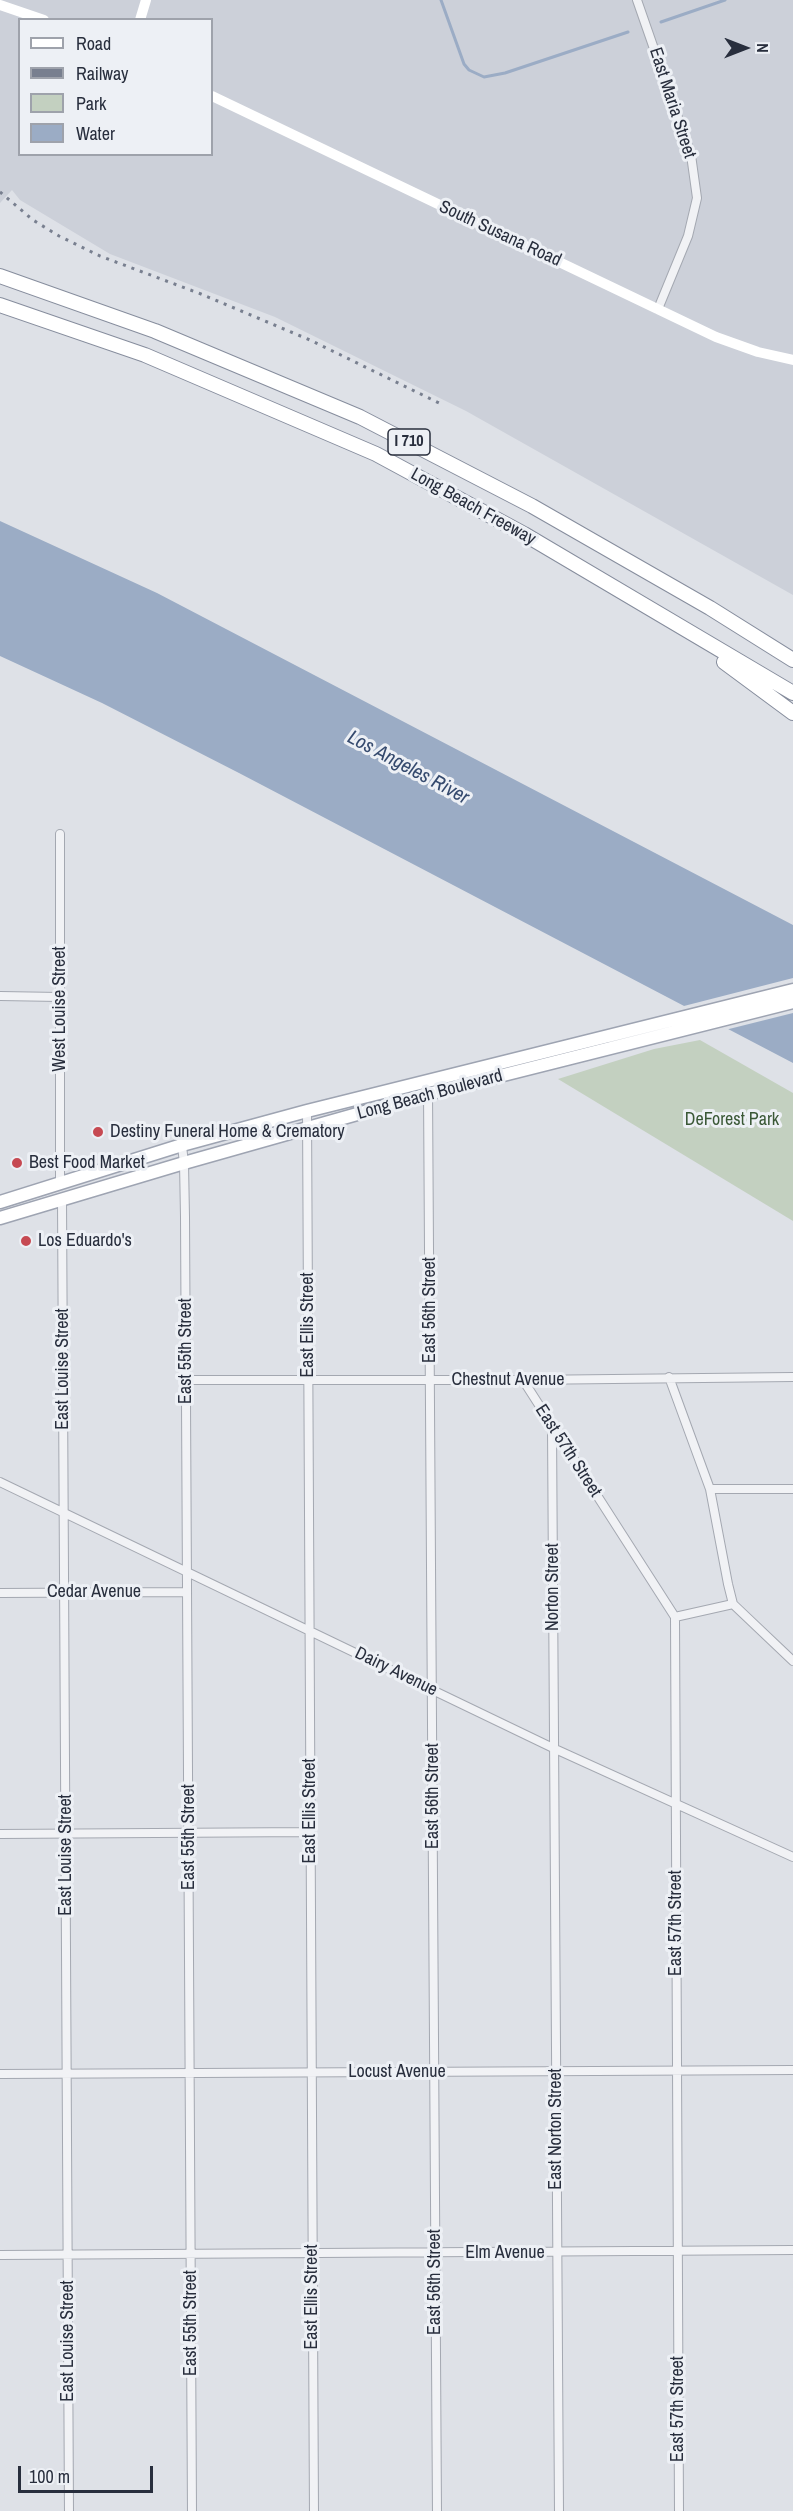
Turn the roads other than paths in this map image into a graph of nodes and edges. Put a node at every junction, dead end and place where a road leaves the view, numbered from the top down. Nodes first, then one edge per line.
1 (146, 0) edge
2 (637, 0) edge
3 (0, 5) edge
4 (38, 18) edge
5 (142, 18) edge
6 (213, 96) edge
7 (0, 276) edge
8 (0, 305) edge
9 (658, 309) junction
10 (793, 360) edge
11 (710, 608) junction
12 (667, 620) junction
13 (793, 649) edge
14 (793, 660) edge
15 (793, 693) edge
16 (793, 712) edge
17 (60, 834) dead end
18 (793, 990) edge
19 (0, 996) edge
20 (60, 997) junction
21 (793, 1002) edge
22 (426, 1081) junction
23 (428, 1094) junction
24 (307, 1111) junction
25 (180, 1129) dead end
26 (307, 1129) junction
27 (182, 1145) junction
28 (184, 1163) junction
29 (60, 1183) junction
30 (62, 1199) junction
31 (0, 1203) edge
32 (0, 1218) edge
33 (669, 1377) junction
34 (793, 1377) edge
35 (308, 1379) junction
36 (186, 1380) junction
37 (430, 1380) junction
38 (523, 1380) junction
39 (552, 1426) junction
40 (0, 1482) edge
41 (710, 1489) junction
42 (793, 1489) edge
43 (63, 1513) junction
44 (187, 1573) junction
45 (187, 1592) junction
46 (0, 1593) edge
47 (64, 1593) junction
48 (733, 1604) junction
49 (675, 1617) junction
50 (309, 1629) junction
51 (793, 1661) edge
52 (432, 1690) junction
53 (553, 1748) junction
54 (674, 1803) junction
55 (310, 1832) junction
56 (66, 1833) junction
57 (189, 1833) junction
58 (0, 1834) edge
59 (793, 1857) edge
60 (793, 2070) edge
61 (676, 2071) junction
62 (434, 2072) junction
63 (556, 2072) junction
64 (190, 2073) junction
65 (311, 2073) junction
66 (0, 2074) edge
67 (67, 2074) junction
68 (793, 2250) edge
69 (557, 2252) junction
70 (677, 2252) junction
71 (312, 2253) junction
72 (435, 2253) junction
73 (68, 2254) junction
74 (191, 2254) junction
75 (0, 2255) edge
76 (69, 2511) edge
77 (192, 2511) edge
78 (314, 2511) edge
79 (436, 2511) edge
80 (559, 2511) edge
81 (679, 2511) edge

1 - 5 street
2 - 9 street, East Maria Street
3 - 4 street
6 - 9 street, South Susana Road
7 - 11 highway, Long Beach Freeway / I 710
8 - 12 highway, Long Beach Freeway / I 710
9 - 10 street, South Susana Road
11 - 13 highway
11 - 14 highway, Long Beach Freeway / I 710
12 - 15 highway, Long Beach Freeway / I 710
12 - 16 highway
17 - 20 street, West Louise Street
18 - 22 main road, Long Beach Boulevard
19 - 20 street
20 - 29 street, West Louise Street
21 - 23 main road, Long Beach Boulevard
22 - 23 street, East 56th Street
22 - 24 main road, Long Beach Boulevard
23 - 26 main road, Long Beach Boulevard
23 - 37 street, East 56th Street
24 - 26 street, East Ellis Street
24 - 27 main road, Long Beach Boulevard
25 - 27 street, East 55th Street
26 - 28 main road, Long Beach Boulevard
26 - 35 street, East Ellis Street
27 - 28 street, East 55th Street
27 - 29 main road, Long Beach Boulevard
28 - 30 main road, Long Beach Boulevard
28 - 36 street, East 55th Street
29 - 31 main road, Long Beach Boulevard
30 - 32 main road, Long Beach Boulevard
30 - 43 street, East Louise Street
33 - 34 street, Chestnut Avenue
33 - 38 street, Chestnut Avenue
33 - 41 street
35 - 36 street, Chestnut Avenue
35 - 37 street, Chestnut Avenue
35 - 50 street, East Ellis Street
36 - 44 street, East 55th Street
37 - 38 street, Chestnut Avenue
37 - 52 street, East 56th Street
38 - 39 street, East 57th Street
39 - 49 street, East 57th Street
39 - 53 street, Norton Street
40 - 43 street, Dairy Avenue
41 - 42 street
41 - 48 street
43 - 44 street, Dairy Avenue
43 - 47 street, East Louise Street
44 - 45 street, East 55th Street
44 - 50 street, Dairy Avenue
45 - 47 street, Cedar Avenue
45 - 57 street, East 55th Street
46 - 47 street, Cedar Avenue
47 - 56 street, East Louise Street
48 - 49 street
48 - 51 street
49 - 54 street, East 57th Street
50 - 52 street, Dairy Avenue
50 - 55 street, East Ellis Street
52 - 53 street, Dairy Avenue
52 - 62 street, East 56th Street
53 - 54 street, Dairy Avenue
53 - 63 street, East Norton Street
54 - 59 street, Dairy Avenue
54 - 61 street, East 57th Street
55 - 57 street
55 - 65 street, East Ellis Street
56 - 57 street
56 - 58 street
56 - 67 street, East Louise Street
57 - 64 street, East 55th Street
60 - 61 street, Locust Avenue
61 - 63 street, Locust Avenue
61 - 70 street, East 57th Street
62 - 63 street, Locust Avenue
62 - 65 street, Locust Avenue
62 - 72 street, East 56th Street
63 - 69 street, East Norton Street
64 - 65 street, Locust Avenue
64 - 67 street, Locust Avenue
64 - 74 street, East 55th Street
65 - 71 street, East Ellis Street
66 - 67 street, Locust Avenue
67 - 73 street, East Louise Street
68 - 70 street, Elm Avenue
69 - 70 street, Elm Avenue
69 - 72 street, Elm Avenue
69 - 80 street, East Norton Street
70 - 81 street, East 57th Street
71 - 72 street, Elm Avenue
71 - 74 street, Elm Avenue
71 - 78 street, East Ellis Street
72 - 79 street, East 56th Street
73 - 74 street, Elm Avenue
73 - 75 street, Elm Avenue
73 - 76 street, East Louise Street
74 - 77 street, East 55th Street

